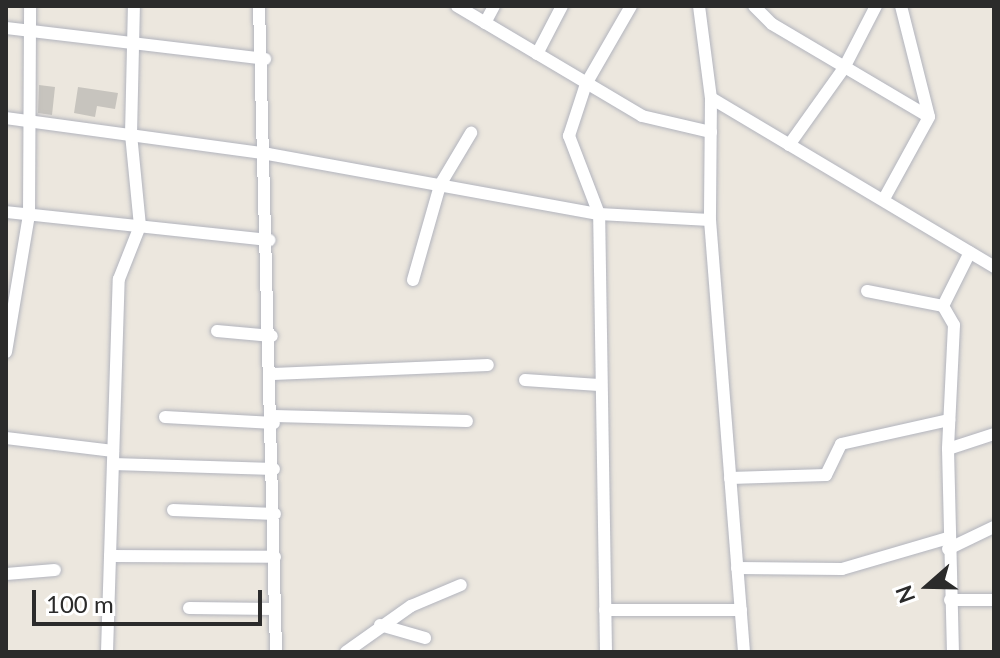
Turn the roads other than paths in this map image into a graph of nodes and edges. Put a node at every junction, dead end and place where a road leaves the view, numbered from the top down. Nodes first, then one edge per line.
1 (30, 6) edge
2 (134, 6) edge
3 (259, 6) edge
4 (457, 6) edge
5 (494, 6) edge
6 (562, 6) edge
7 (631, 6) edge
8 (699, 6) edge
9 (754, 6) edge
10 (876, 6) edge
11 (901, 6) edge
12 (485, 23) junction
13 (6, 28) edge
14 (29, 31) junction
15 (133, 46) junction
16 (537, 54) junction
17 (265, 59) junction
18 (844, 68) junction
19 (586, 84) junction
20 (711, 98) junction
21 (929, 117) junction
22 (6, 118) edge
23 (25, 121) junction
24 (711, 132) junction
25 (471, 133) dead end
26 (131, 135) junction
27 (789, 145) junction
28 (268, 154) junction
29 (440, 185) junction
30 (884, 199) junction
31 (6, 212) edge
32 (29, 214) junction
33 (599, 214) junction
34 (710, 220) junction
35 (140, 226) junction
36 (270, 240) junction
37 (970, 252) junction
38 (994, 267) edge
39 (413, 280) dead end
40 (867, 291) dead end
41 (10, 299) edge
42 (943, 306) junction
43 (217, 331) dead end
44 (272, 336) junction
45 (6, 352) edge
46 (488, 365) dead end
47 (273, 374) junction
48 (525, 380) dead end
49 (599, 385) junction
50 (165, 417) dead end
51 (274, 419) junction
52 (949, 420) junction
53 (467, 421) dead end
54 (994, 434) edge
55 (6, 438) edge
56 (948, 449) junction
57 (113, 458) junction
58 (274, 469) junction
59 (730, 478) junction
60 (173, 510) dead end
61 (275, 514) junction
62 (994, 527) edge
63 (948, 543) junction
64 (110, 556) junction
65 (275, 557) junction
66 (737, 568) junction
67 (55, 570) dead end
68 (6, 574) edge
69 (461, 585) dead end
70 (950, 600) junction
71 (994, 600) edge
72 (189, 608) dead end
73 (275, 609) junction
74 (605, 610) junction
75 (741, 610) junction
76 (380, 625) junction
77 (425, 638) dead end
78 (107, 652) edge
79 (276, 652) edge
80 (346, 652) edge
81 (606, 652) edge
82 (744, 652) edge
83 (953, 652) edge

1 - 14 street
2 - 15 street
3 - 17 street
4 - 12 street
5 - 12 street
6 - 16 street
7 - 19 street
8 - 20 street
9 - 18 street
10 - 18 street
11 - 21 street
12 - 16 street
13 - 14 street
14 - 15 street
14 - 23 street
15 - 17 street
15 - 26 street
16 - 19 street
17 - 28 street
18 - 21 street
18 - 27 street
19 - 24 street
19 - 33 street
20 - 24 street
20 - 27 street
21 - 30 street
22 - 23 street
23 - 26 street
23 - 32 street
24 - 34 street
25 - 29 street
26 - 28 street
26 - 35 street
27 - 30 street
28 - 29 street
28 - 36 street
29 - 33 street
29 - 39 street
30 - 37 street
31 - 32 street
32 - 35 street
32 - 41 street
33 - 34 street
33 - 49 street
34 - 59 street
35 - 36 street
35 - 57 street
36 - 44 street
37 - 38 street
37 - 42 street
40 - 42 street
41 - 45 street
42 - 52 street
43 - 44 street
44 - 47 street
46 - 47 street
47 - 51 street
48 - 49 street
49 - 74 street
50 - 51 street
51 - 53 street
51 - 58 street
52 - 56 street
52 - 59 street
54 - 56 street
55 - 57 street
56 - 63 street
57 - 58 street
57 - 64 street
58 - 61 street
59 - 66 street
60 - 61 street
61 - 65 street
62 - 63 street
63 - 66 street
63 - 70 street
64 - 65 street
64 - 78 street
65 - 73 street
66 - 75 street
67 - 68 street
69 - 76 street
70 - 71 street
70 - 83 street
72 - 73 street
73 - 79 street
74 - 75 street
74 - 81 street
75 - 82 street
76 - 77 street
76 - 80 street

